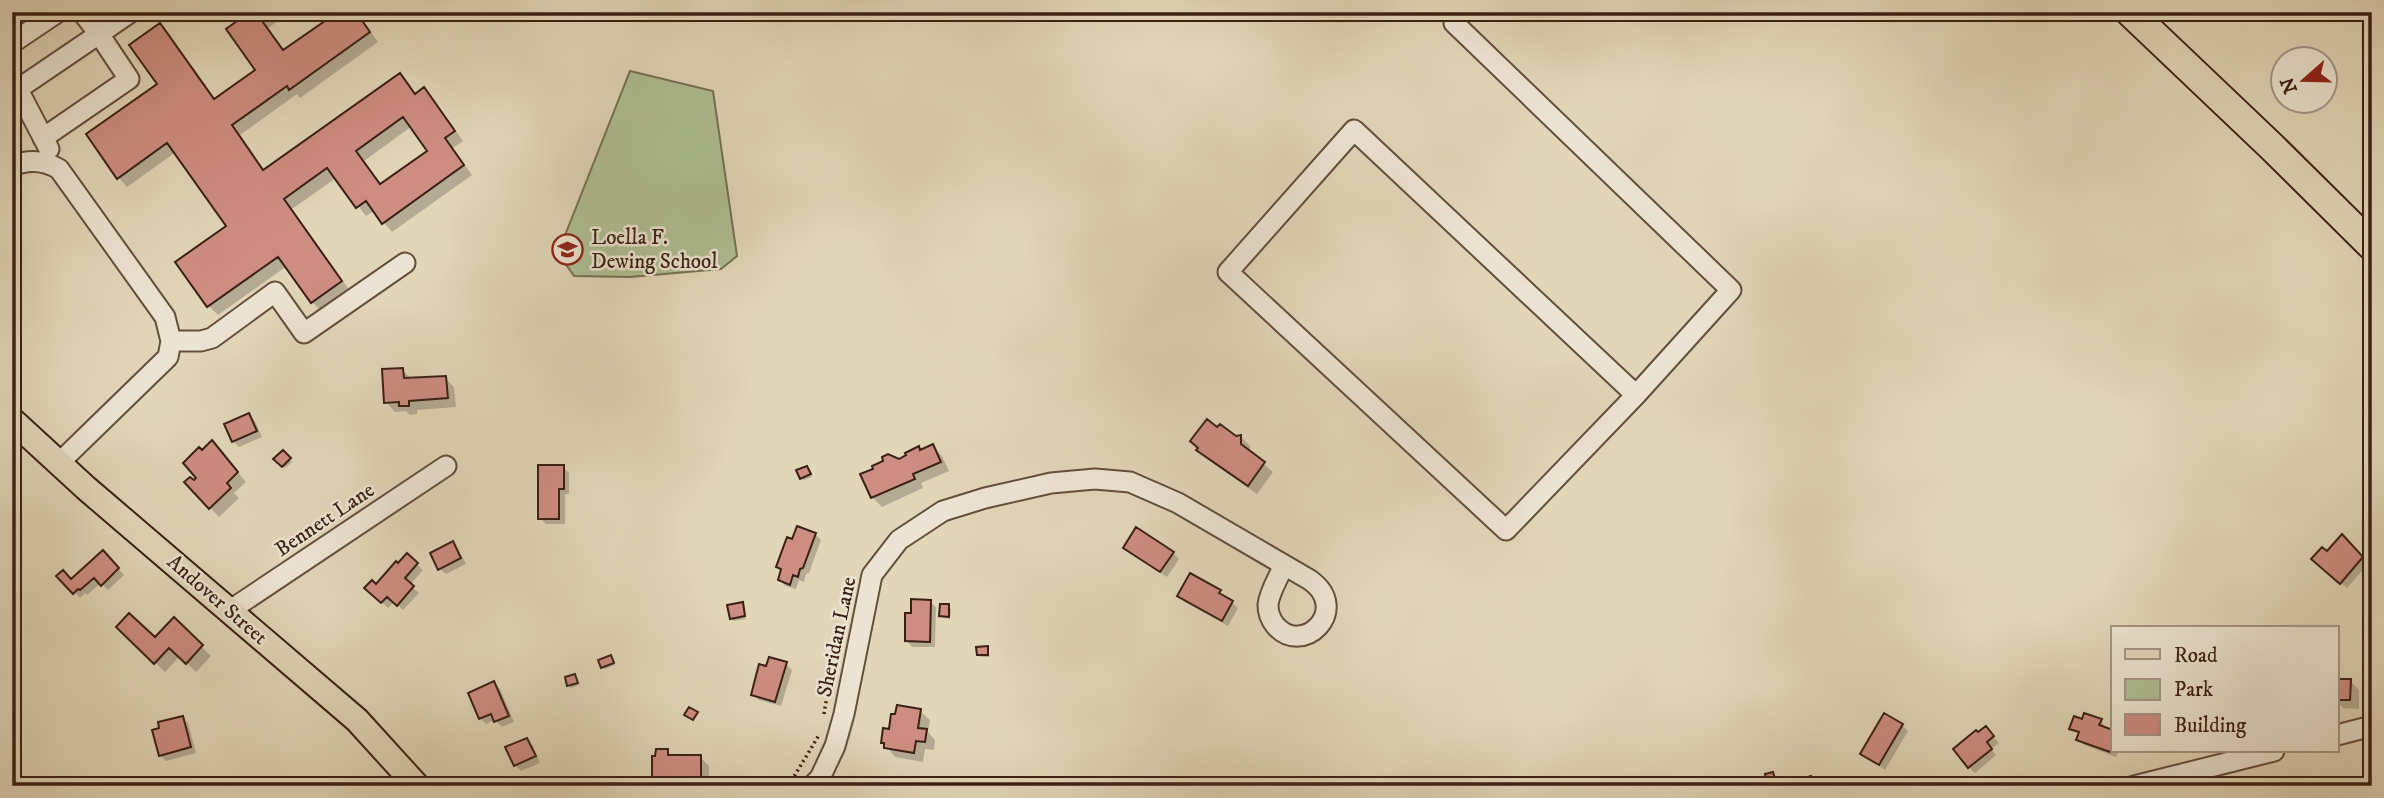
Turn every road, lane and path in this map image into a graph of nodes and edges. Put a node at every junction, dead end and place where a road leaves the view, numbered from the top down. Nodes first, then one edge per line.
1 (58, 12) edge
2 (82, 12) edge
3 (131, 12) edge
4 (2130, 12) edge
5 (1454, 23) dead end
6 (99, 34) junction
7 (12, 43) edge
8 (15, 84) edge
9 (43, 138) junction
10 (12, 166) edge
11 (59, 169) junction
12 (2372, 246) edge
13 (405, 263) dead end
14 (171, 341) junction
15 (1636, 395) junction
16 (12, 420) edge
17 (59, 463) junction
18 (446, 466) dead end
19 (1284, 565) dead end
20 (229, 611) junction
21 (2372, 726) edge
22 (2338, 735) edge
23 (2270, 752) edge
24 (417, 786) edge
25 (812, 786) edge
26 (2134, 786) edge

1 - 7 street
2 - 6 street
3 - 6 street
4 - 12 highway
5 - 15 street
6 - 8 street
6 - 9 street
8 - 9 street
9 - 11 street
10 - 11 street
11 - 14 street
13 - 14 street
14 - 17 street
15 - 15 street
16 - 17 main road, Andover Street
17 - 20 main road, Andover Street
18 - 20 street, Bennett Lane
19 - 25 street, Sheridan Lane
20 - 24 main road, Andover Street
21 - 22 street
23 - 26 street

